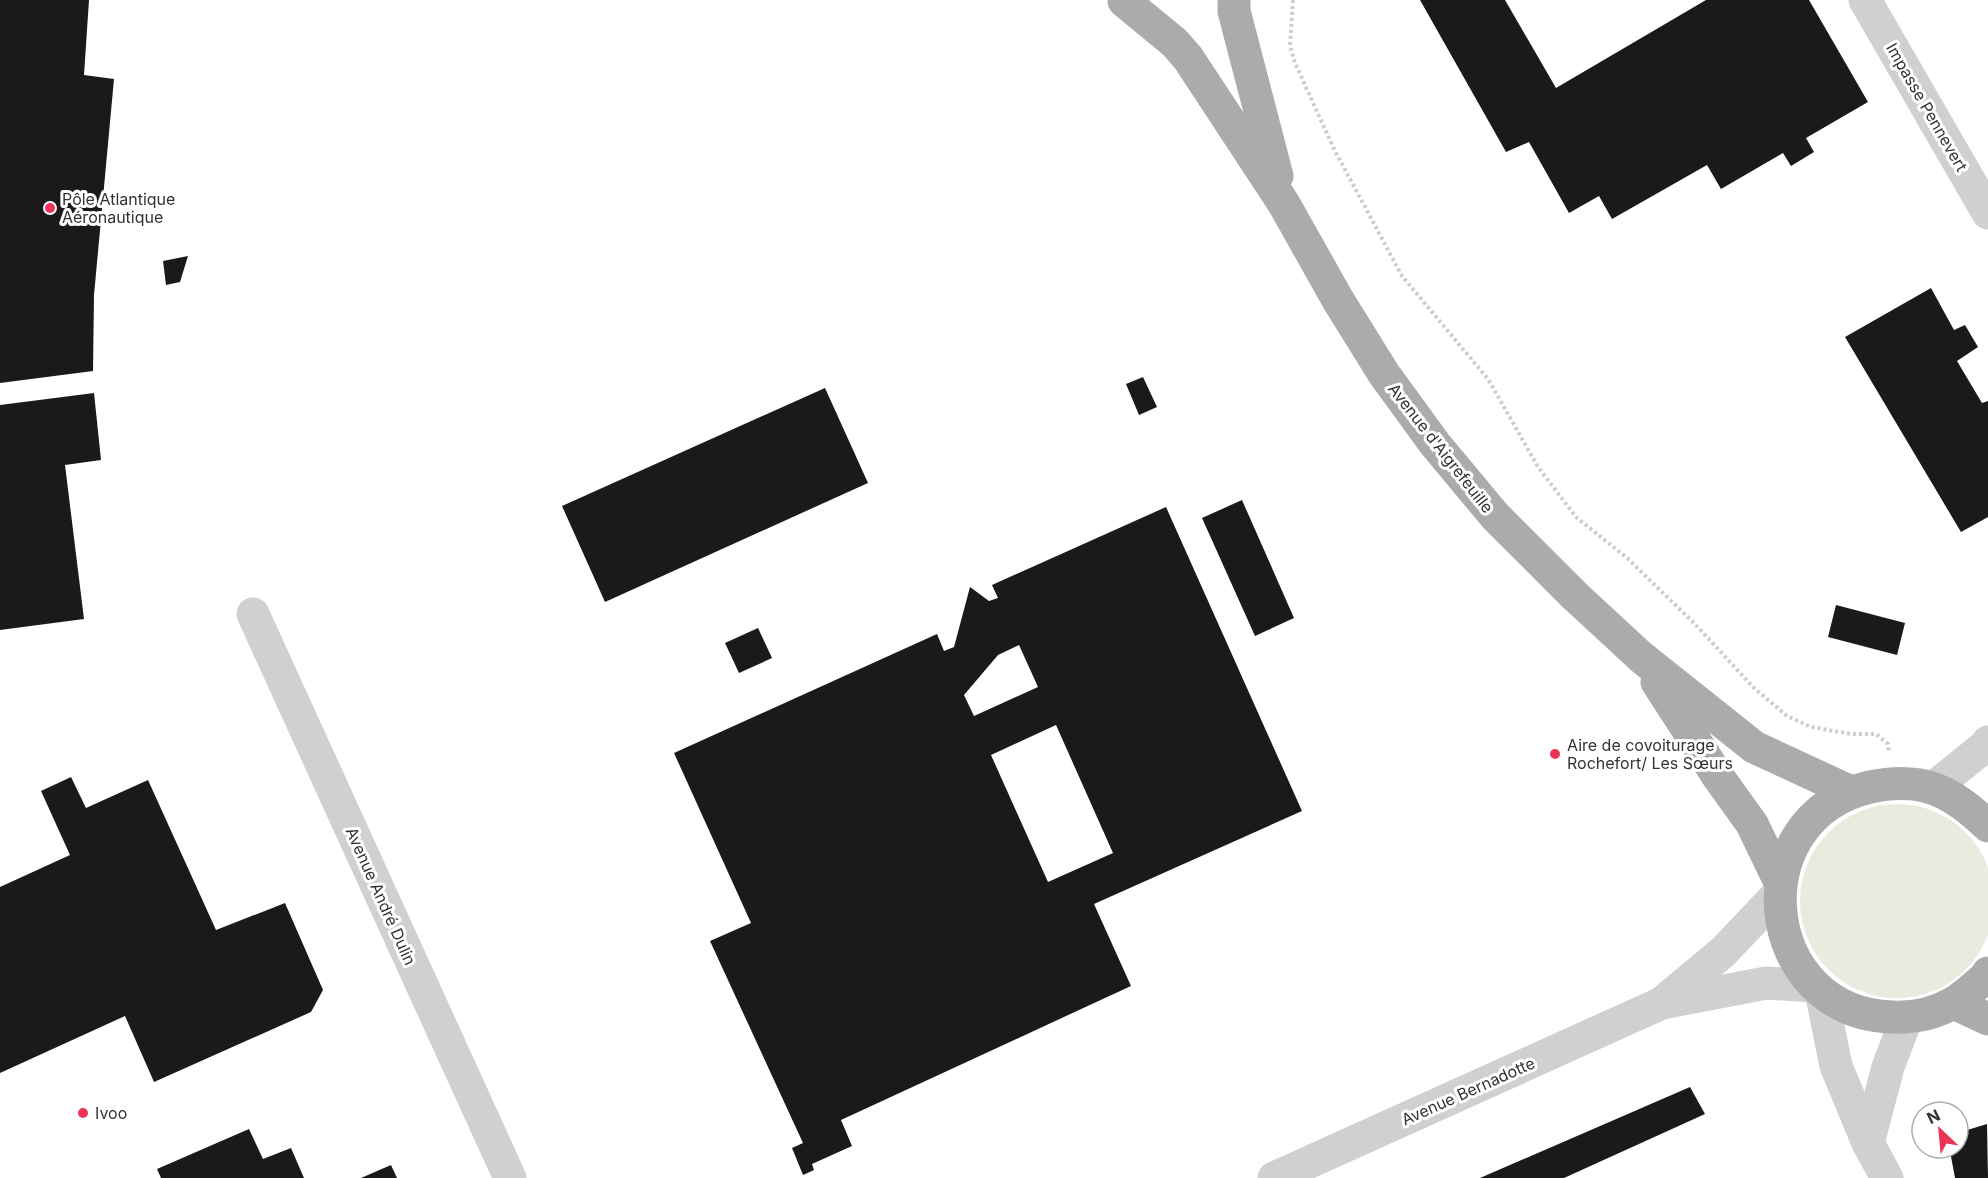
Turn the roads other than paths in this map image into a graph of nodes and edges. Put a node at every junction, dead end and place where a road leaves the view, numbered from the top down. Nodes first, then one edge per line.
1 (1122, 0) edge
2 (1234, 0) edge
3 (1865, 0) edge
4 (1284, 204) junction
5 (1988, 213) edge
6 (253, 614) dead end
7 (1641, 657) junction
8 (1986, 744) edge
9 (1933, 788) junction
10 (1851, 792) junction
11 (1978, 816) edge
12 (1780, 887) junction
13 (1988, 973) edge
14 (1818, 988) junction
15 (1662, 1003) junction
16 (1954, 1003) junction
17 (1907, 1017) junction
18 (1988, 1019) edge
19 (1868, 1143) junction
20 (510, 1178) edge
21 (1274, 1178) edge
22 (1887, 1178) edge

1 - 4 main road, Avenue d'Aigrefeuille
2 - 4 main road, Avenue d'Aigrefeuille
3 - 5 street, Impasse Pennevert
4 - 7 main road, Avenue d'Aigrefeuille
6 - 20 street, Avenue André Dulin
7 - 10 main road, Avenue d'Aigrefeuille
7 - 12 main road, Avenue d'Aigrefeuille
8 - 9 street
8 - 11 street
9 - 10 main road
9 - 11 main road
10 - 12 main road
12 - 14 main road
12 - 15 street, Avenue Bernadotte
13 - 16 main road
14 - 15 street, Avenue Bernadotte
14 - 17 main road
14 - 19 street
15 - 21 street, Avenue Bernadotte
16 - 17 main road
16 - 18 main road
17 - 19 street
19 - 22 street

